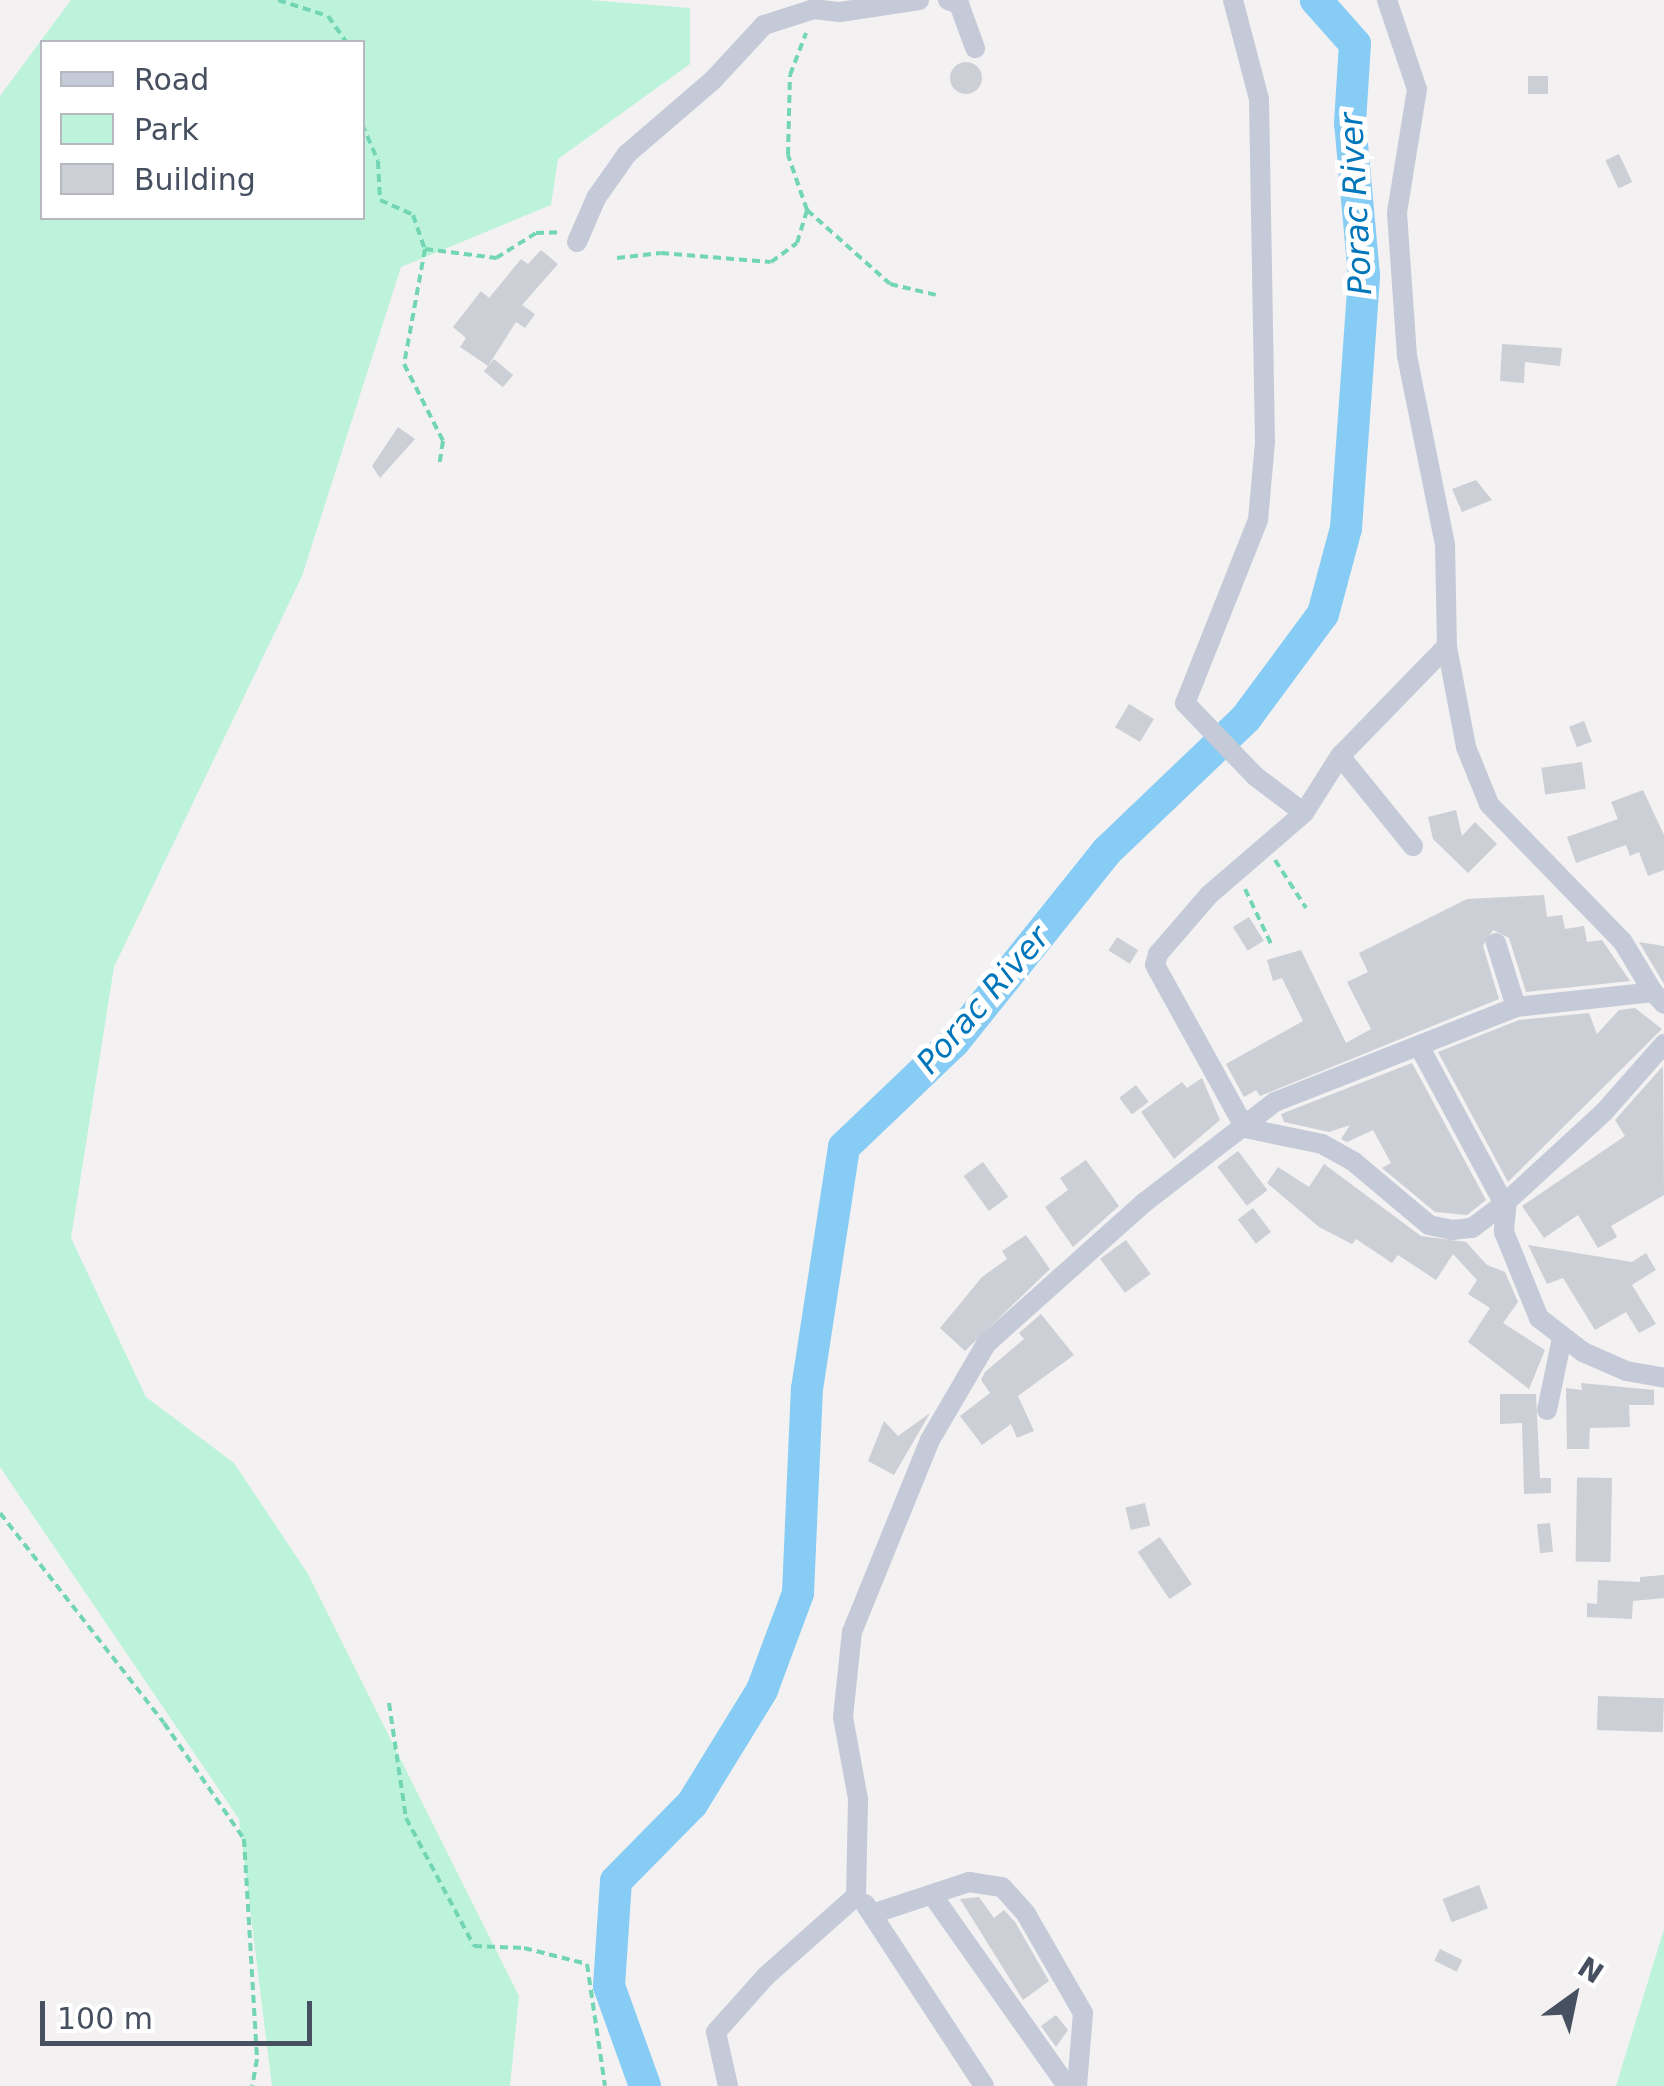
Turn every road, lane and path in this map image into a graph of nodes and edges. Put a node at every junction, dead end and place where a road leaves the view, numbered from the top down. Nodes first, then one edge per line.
1 (278, 0) edge
2 (919, 0) edge
3 (948, 0) edge
4 (1234, 0) edge
5 (1387, 0) edge
6 (815, 5) edge
7 (345, 40) edge
8 (975, 48) dead end
9 (365, 131) edge
10 (806, 210) junction
11 (577, 242) joint
12 (425, 249) junction
13 (617, 258) dead end
14 (936, 295) dead end
15 (439, 465) dead end
16 (1447, 646) junction
17 (1340, 756) junction
18 (1304, 813) junction
19 (1264, 844) junction
20 (1412, 846) dead end
21 (1236, 871) junction
22 (1306, 908) dead end
23 (1496, 944) dead end
24 (1272, 948) dead end
25 (1659, 998) edge
26 (1516, 1007) junction
27 (1664, 1044) edge
28 (1419, 1046) junction
29 (1244, 1128) junction
30 (1506, 1203) junction
31 (1562, 1338) junction
32 (1664, 1378) edge
33 (1547, 1410) dead end
34 (0, 1512) edge
35 (389, 1703) dead end
36 (856, 1896) junction
37 (933, 1896) junction
38 (875, 1913) junction
39 (252, 2086) edge
40 (605, 2086) edge
41 (728, 2086) edge
42 (984, 2086) edge
43 (1067, 2086) edge
44 (1077, 2086) edge

1 - 7 path
2 - 6 street
3 - 8 street
4 - 18 street
5 - 16 street
6 - 10 path
6 - 11 street
9 - 12 path
10 - 13 path
10 - 14 path
11 - 12 path
12 - 15 path
16 - 17 street
16 - 25 street
17 - 18 street
17 - 20 street
18 - 19 street
19 - 21 street
19 - 22 path
21 - 24 path
21 - 29 street
23 - 26 street
25 - 26 street
26 - 28 street
27 - 30 street
28 - 29 street
28 - 30 street
29 - 30 street
29 - 36 street
30 - 31 street
31 - 32 street
31 - 33 street
34 - 39 path
35 - 40 path
36 - 38 street
36 - 41 street
37 - 38 street
37 - 43 street
37 - 44 street
38 - 42 street

